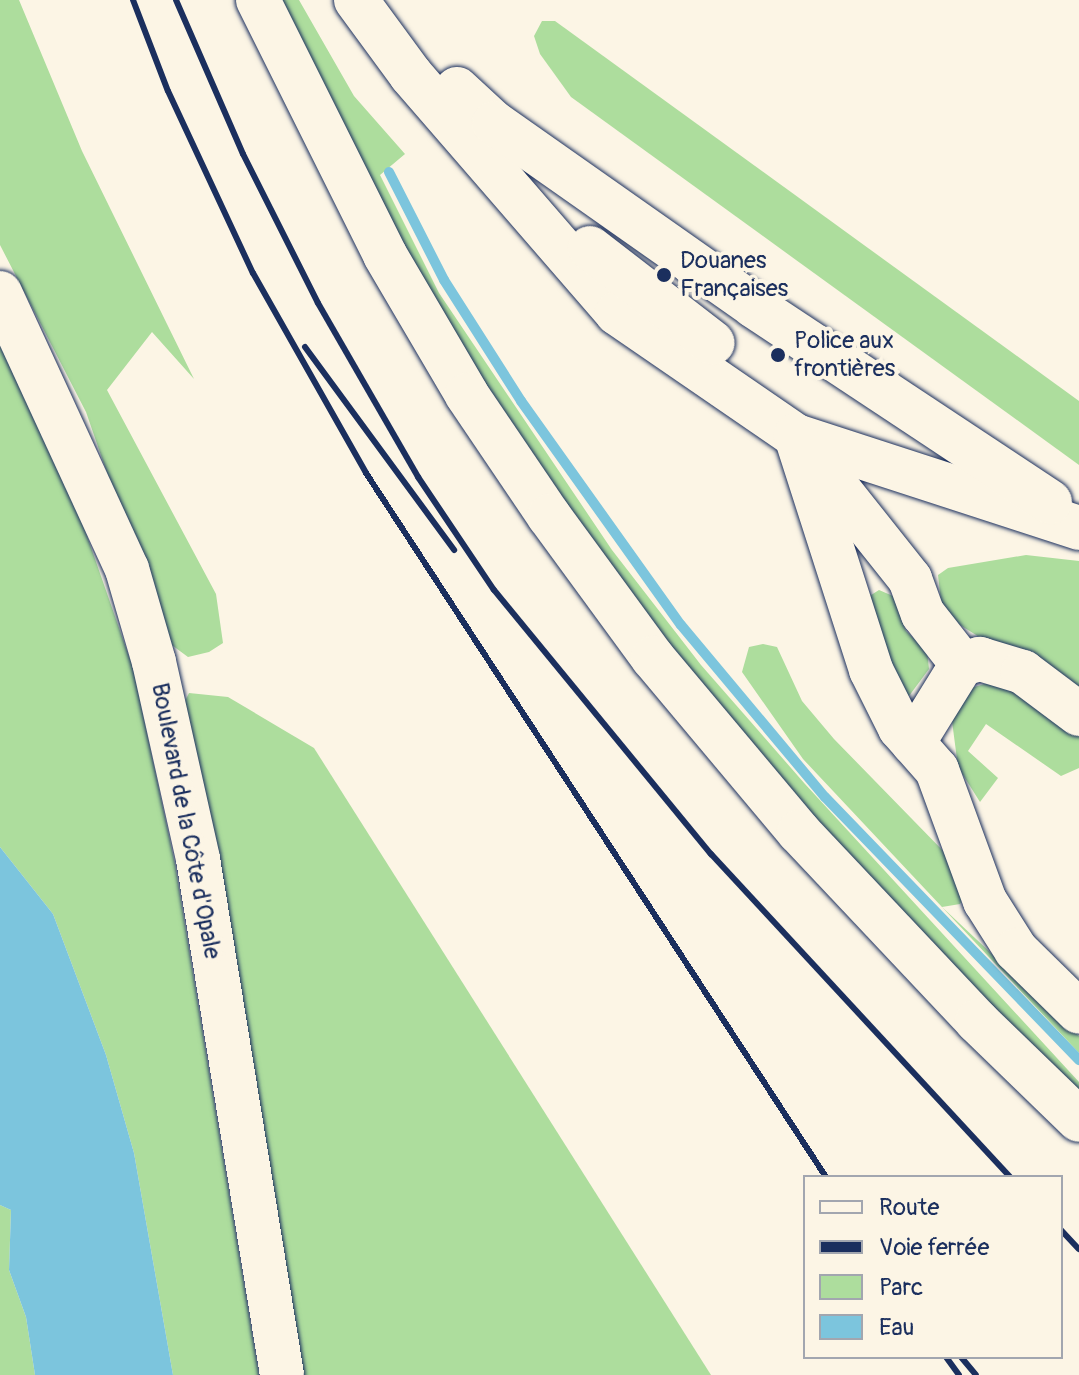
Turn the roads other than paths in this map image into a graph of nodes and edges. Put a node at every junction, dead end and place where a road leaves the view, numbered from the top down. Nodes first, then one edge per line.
1 (258, 0) edge
2 (360, 1) edge
3 (482, 131) junction
4 (0, 293) edge
5 (796, 436) junction
6 (1079, 523) edge
7 (962, 664) junction
8 (1079, 714) edge
9 (913, 743) junction
10 (1079, 1012) edge
11 (1079, 1120) edge
12 (282, 1375) edge

1 - 11 lane
2 - 3 lane
3 - 5 lane
3 - 6 lane
3 - 6 lane
4 - 12 lane, Boulevard de la Côte d'Opale
5 - 6 lane
5 - 7 lane
5 - 9 lane
7 - 8 lane
7 - 9 lane
9 - 10 lane

